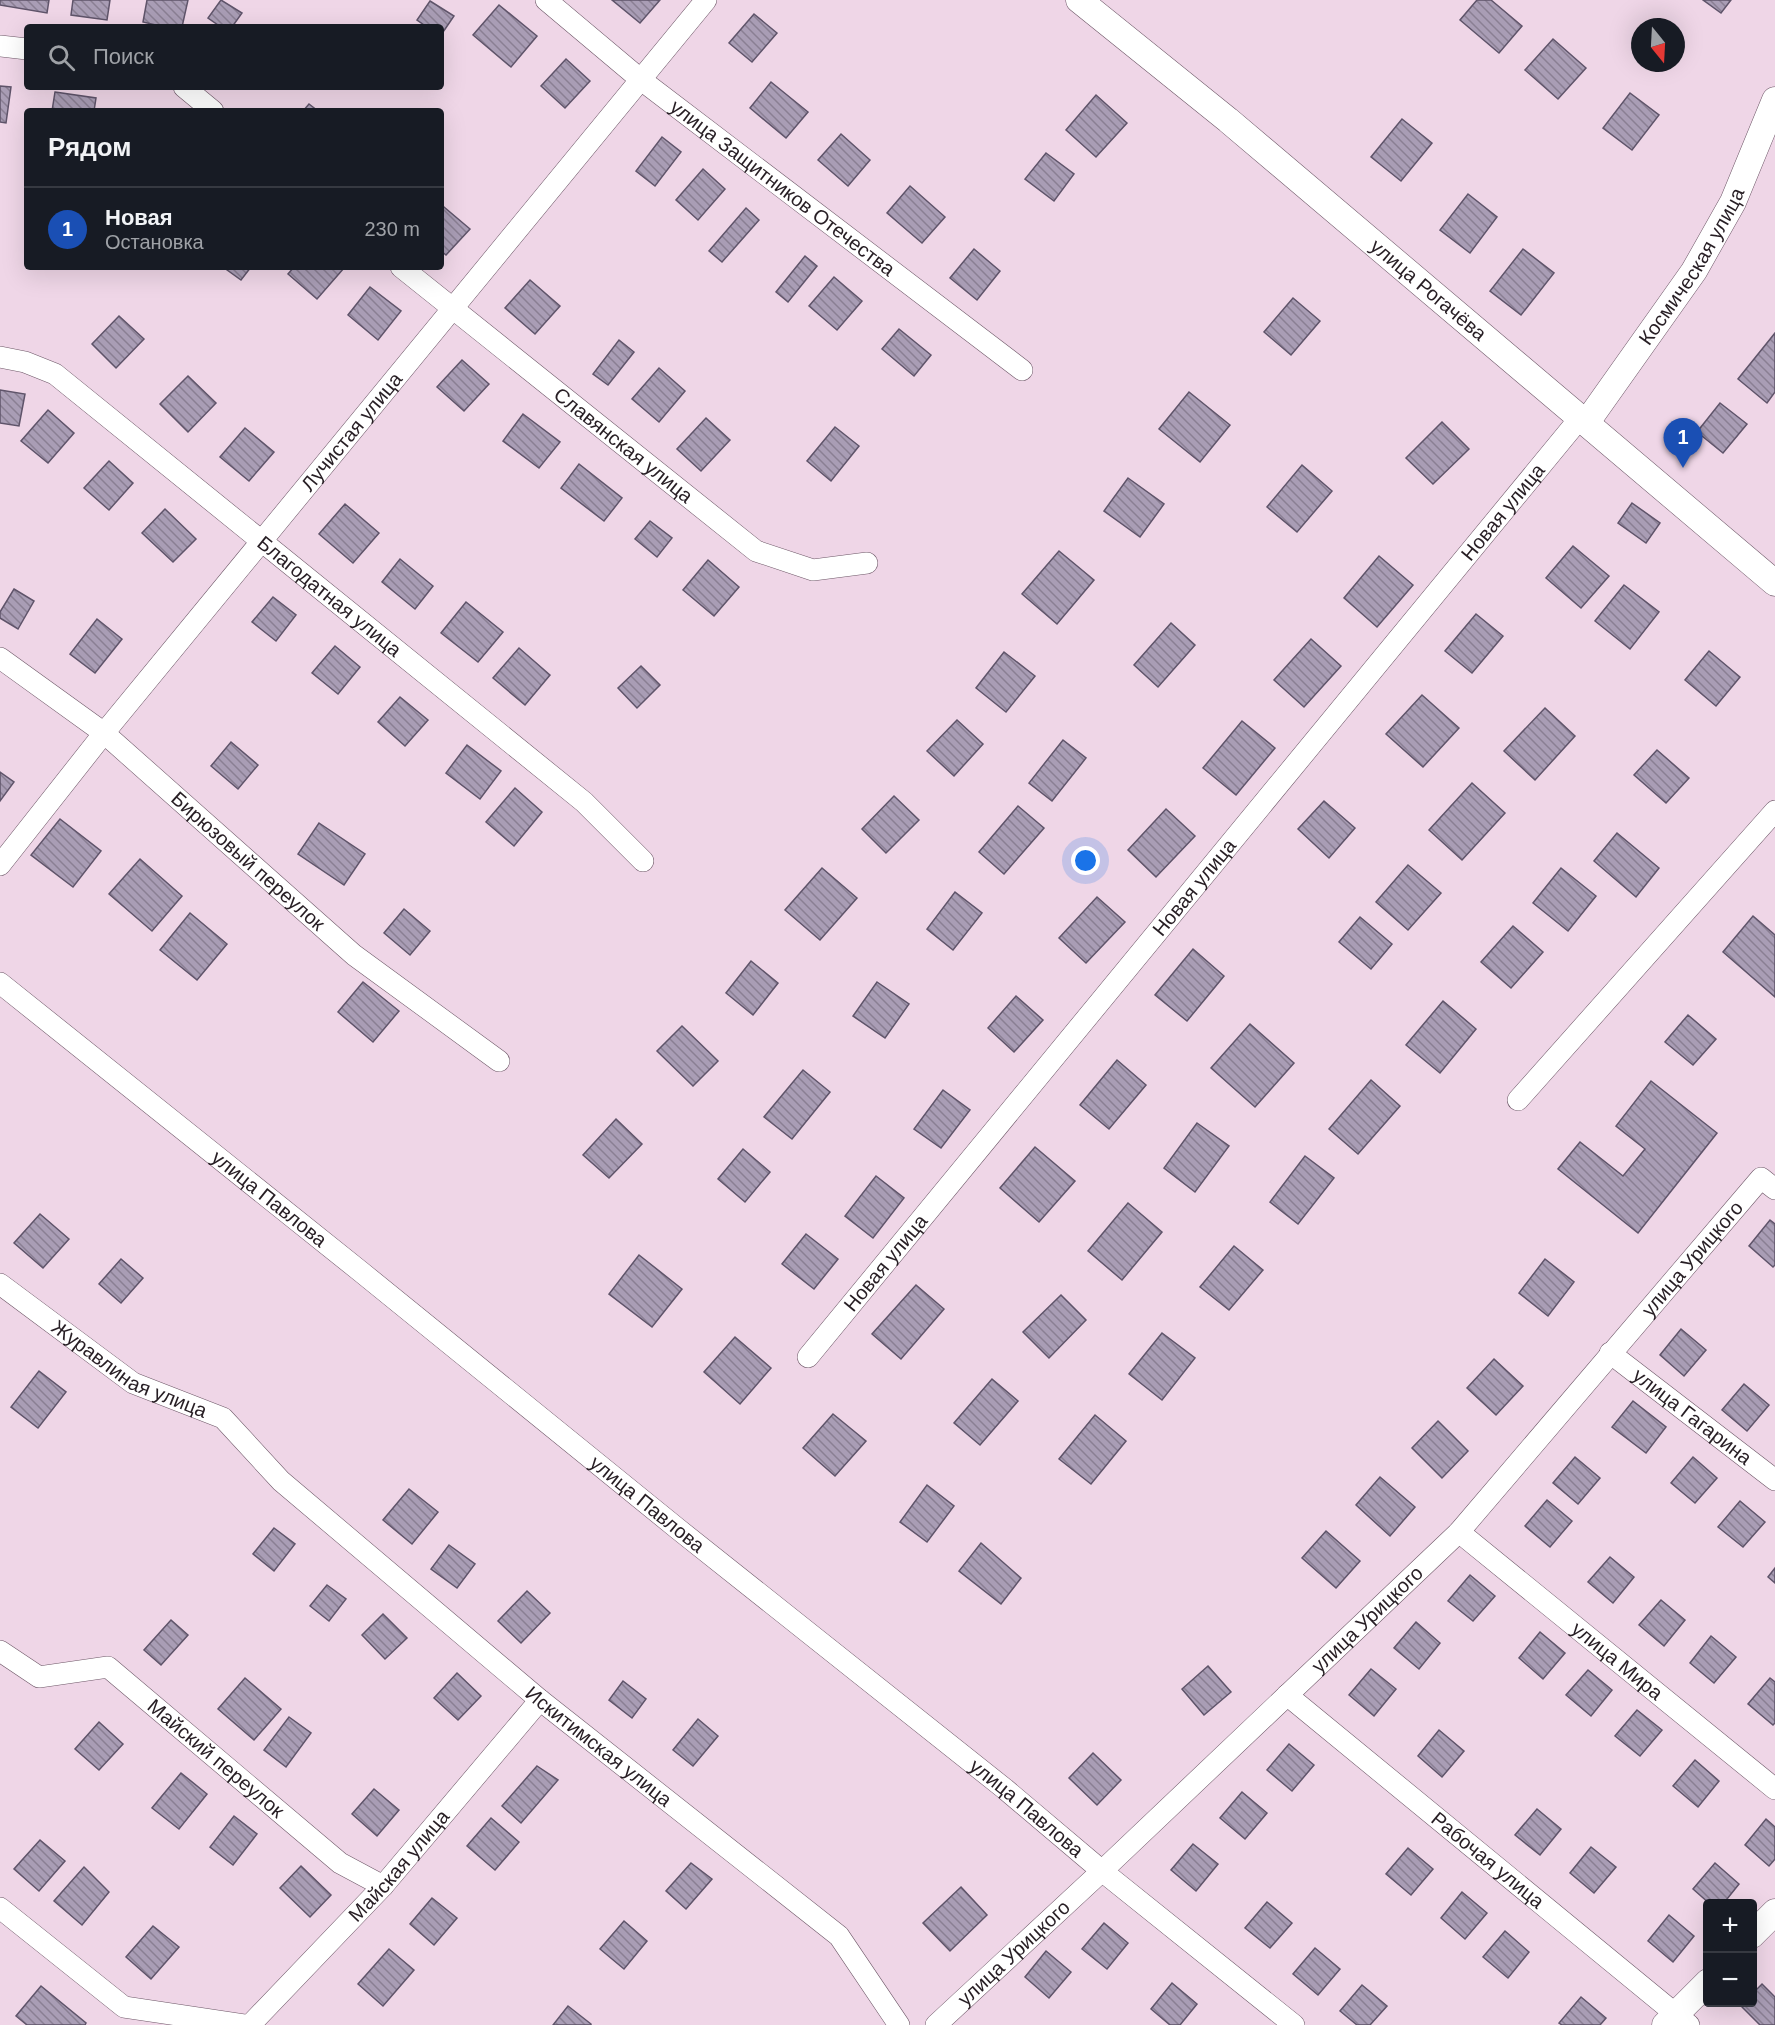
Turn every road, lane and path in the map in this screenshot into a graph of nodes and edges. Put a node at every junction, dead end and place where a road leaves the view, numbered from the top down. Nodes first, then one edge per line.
1 (546, 0) edge
2 (706, 0) edge
3 (1079, 0) edge
4 (0, 46) edge
5 (24, 49) edge
6 (640, 78) junction
7 (188, 90) edge
8 (1775, 100) edge
9 (209, 108) edge
10 (405, 270) edge
11 (452, 309) junction
12 (0, 357) edge
13 (1022, 370) dead end
14 (1583, 420) junction
15 (262, 540) junction
16 (867, 563) dead end
17 (1775, 583) edge
18 (0, 658) edge
19 (104, 733) junction
20 (1775, 811) edge
21 (643, 861) dead end
22 (0, 865) edge
23 (0, 983) edge
24 (499, 1061) dead end
25 (1518, 1100) dead end
26 (1768, 1183) edge
27 (0, 1284) edge
28 (1610, 1353) junction
29 (808, 1357) dead end
30 (1775, 1480) edge
31 (281, 1481) joint
32 (1459, 1532) junction
33 (0, 1651) edge
34 (1287, 1695) junction
35 (540, 1700) junction
36 (1775, 1789) edge
37 (1102, 1871) junction
38 (383, 1886) junction
39 (0, 1908) edge
40 (1775, 1912) edge
41 (1757, 1930) edge
42 (1703, 1987) edge
43 (1677, 2021) edge
44 (244, 2025) edge
45 (250, 2025) edge
46 (899, 2025) edge
47 (936, 2025) edge
48 (1294, 2025) edge

1 - 6 street, улица Защитников Отечества
2 - 6 street, Лучистая улица
3 - 14 street, улица Рогачёва
4 - 5 street
6 - 11 street, Лучистая улица
6 - 13 street, улица Защитников Отечества
7 - 9 street
8 - 14 street, Космическая улица
10 - 11 street, Славянская улица
11 - 15 street, Лучистая улица
11 - 16 street, Славянская улица
12 - 15 street, Благодатная улица
14 - 17 street, улица Рогачёва
14 - 29 street, Новая улица
15 - 19 street, Лучистая улица
15 - 21 street, Благодатная улица
18 - 19 street, Бирюзовый переулок
19 - 22 street, Лучистая улица
19 - 24 street, Бирюзовый переулок
20 - 25 street
23 - 37 street, улица Павлова
26 - 28 street, улица Урицкого
27 - 31 street, Журавлиная улица
28 - 30 street, улица Гагарина
28 - 32 street, улица Урицкого
31 - 35 street, Искитимская улица
32 - 34 street, улица Урицкого
32 - 36 street, улица Мира
33 - 38 street, Майский переулок
34 - 37 street, улица Урицкого
34 - 43 street, Рабочая улица
35 - 38 street, Майская улица
35 - 46 street, Искитимская улица
37 - 47 street, улица Урицкого
37 - 48 street, улица Павлова
38 - 45 street, Майская улица
39 - 44 street
40 - 41 street
42 - 43 street

